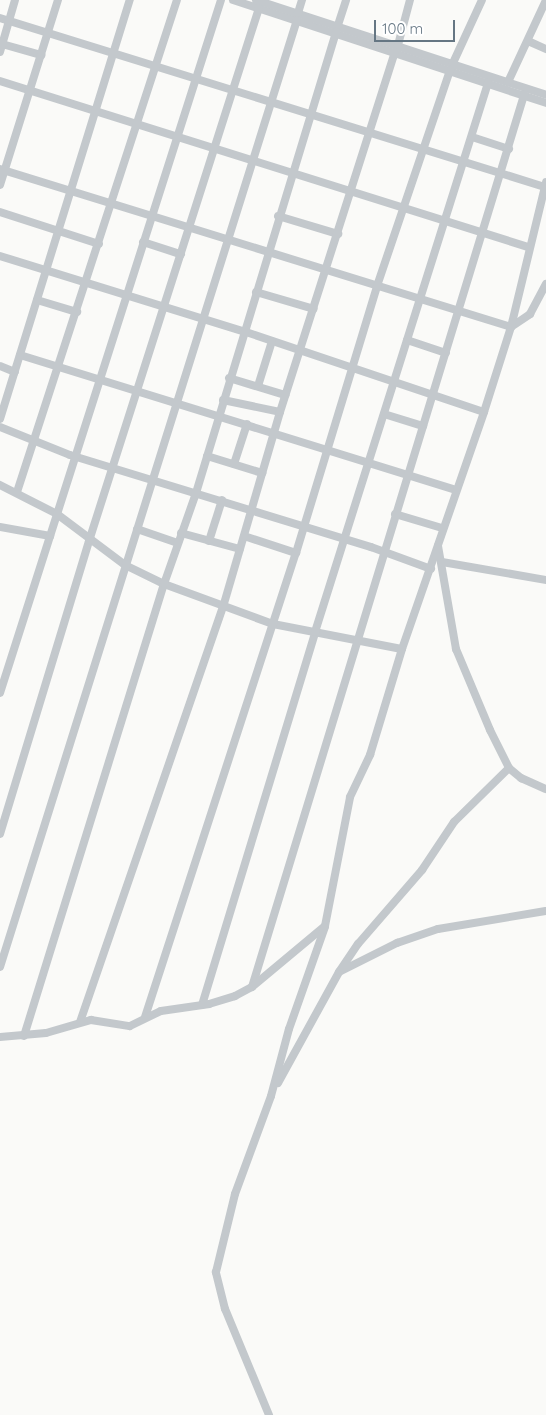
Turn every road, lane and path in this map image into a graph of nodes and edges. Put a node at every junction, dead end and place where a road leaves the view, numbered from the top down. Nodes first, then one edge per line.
1 (15, 0) edge
2 (58, 0) edge
3 (130, 0) edge
4 (177, 0) edge
5 (220, 0) edge
6 (233, 0) edge
7 (302, 0) edge
8 (346, 0) edge
9 (482, 0) edge
10 (546, 0) edge
11 (408, 1) edge
12 (259, 2) edge
13 (298, 16) junction
14 (0, 18) edge
15 (9, 21) junction
16 (337, 29) junction
17 (48, 34) junction
18 (528, 42) junction
19 (1, 48) edge
20 (397, 48) junction
21 (546, 49) edge
22 (114, 53) junction
23 (41, 55) junction
24 (156, 66) junction
25 (451, 66) junction
26 (194, 78) junction
27 (0, 81) edge
28 (508, 82) junction
29 (488, 83) junction
30 (231, 90) junction
31 (29, 91) junction
32 (524, 95) junction
33 (546, 95) edge
34 (271, 102) junction
35 (546, 103) edge
36 (95, 110) junction
37 (311, 114) junction
38 (138, 123) junction
39 (371, 132) junction
40 (177, 136) junction
41 (472, 137) junction
42 (214, 147) junction
43 (423, 148) junction
44 (509, 149) junction
45 (253, 160) junction
46 (465, 161) junction
47 (2, 170) edge
48 (292, 172) junction
49 (501, 174) junction
50 (0, 185) edge
51 (545, 185) edge
52 (71, 190) junction
53 (352, 192) junction
54 (112, 202) junction
55 (404, 206) junction
56 (0, 212) edge
57 (151, 215) junction
58 (278, 216) junction
59 (445, 220) junction
60 (189, 228) junction
61 (59, 230) junction
62 (484, 231) junction
63 (338, 234) junction
64 (228, 240) junction
65 (143, 242) junction
66 (99, 244) junction
67 (528, 247) junction
68 (267, 252) junction
69 (181, 254) junction
70 (0, 256) edge
71 (46, 269) junction
72 (326, 270) junction
73 (86, 282) junction
74 (546, 284) edge
75 (378, 286) junction
76 (256, 292) junction
77 (126, 294) junction
78 (37, 300) junction
79 (421, 300) junction
80 (164, 307) junction
81 (314, 309) junction
82 (77, 312) junction
83 (459, 312) junction
84 (202, 319) junction
85 (511, 327) junction
86 (243, 331) junction
87 (407, 340) junction
88 (272, 341) junction
89 (300, 351) junction
90 (446, 353) junction
91 (20, 355) junction
92 (0, 366) edge
93 (60, 366) junction
94 (352, 369) junction
95 (15, 372) junction
96 (100, 378) junction
97 (230, 378) junction
98 (394, 382) junction
99 (258, 386) junction
100 (138, 389) junction
101 (286, 395) junction
102 (433, 395) junction
103 (223, 400) junction
104 (177, 402) junction
105 (280, 412) junction
106 (484, 412) junction
107 (384, 414) junction
108 (219, 415) junction
109 (0, 419) edge
110 (246, 424) junction
111 (423, 426) junction
112 (0, 427) edge
113 (274, 433) junction
114 (34, 442) junction
115 (327, 449) junction
116 (76, 456) junction
117 (207, 456) junction
118 (369, 462) junction
119 (234, 464) junction
120 (115, 468) junction
121 (262, 473) junction
122 (407, 475) junction
123 (155, 479) junction
124 (0, 485) edge
125 (456, 490) junction
126 (17, 492) junction
127 (196, 493) junction
128 (222, 500) junction
129 (252, 510) junction
130 (57, 514) junction
131 (395, 514) junction
132 (304, 526) junction
133 (0, 528) edge
134 (442, 528) junction
135 (137, 529) junction
136 (181, 533) junction
137 (50, 536) junction
138 (244, 536) junction
139 (346, 539) junction
140 (209, 540) junction
141 (89, 541) junction
142 (178, 543) junction
143 (438, 544) junction
144 (240, 549) junction
145 (384, 551) junction
146 (296, 552) junction
147 (442, 562) junction
148 (125, 565) junction
149 (430, 569) junction
150 (546, 580) edge
151 (164, 584) junction
152 (223, 607) junction
153 (273, 624) junction
154 (315, 632) junction
155 (356, 641) junction
156 (402, 649) junction
157 (0, 693) edge
158 (509, 768) junction
159 (546, 789) edge
160 (0, 834) edge
161 (546, 911) edge
162 (325, 926) junction
163 (0, 967) edge
164 (338, 972) junction
165 (252, 987) junction
166 (202, 1005) junction
167 (145, 1017) junction
168 (80, 1022) junction
169 (24, 1036) junction
170 (0, 1037) edge
171 (271, 1096) junction
172 (270, 1415) edge

1 - 15 street
2 - 17 street
3 - 22 street
4 - 24 street
5 - 26 street
6 - 12 street
7 - 13 street
8 - 16 street
9 - 25 street
10 - 18 street
11 - 20 street
12 - 13 street
12 - 30 street
13 - 16 street
13 - 34 street
14 - 15 street
15 - 17 street
15 - 19 street
16 - 20 street
16 - 37 street
17 - 22 street
17 - 23 street
18 - 21 street
18 - 28 street
19 - 23 street
20 - 25 street
20 - 39 street
22 - 24 street
22 - 36 street
23 - 31 street
24 - 26 street
24 - 38 street
25 - 28 street
25 - 29 street
25 - 43 street
26 - 30 street
26 - 40 street
27 - 31 street
28 - 33 street
29 - 32 street
29 - 41 street
30 - 34 street
30 - 42 street
31 - 36 street
31 - 47 street
32 - 35 street
32 - 44 street
34 - 37 street
34 - 45 street
36 - 38 street
36 - 52 street
37 - 39 street
37 - 48 street
38 - 40 street
38 - 54 street
39 - 43 street
39 - 53 street
40 - 42 street
40 - 57 street
41 - 44 street
41 - 46 street
42 - 45 street
42 - 60 street
43 - 46 street
43 - 55 street
44 - 49 street
45 - 48 street
45 - 64 street
46 - 49 street
46 - 59 street
47 - 50 street
47 - 52 street
48 - 53 street
48 - 58 street
49 - 51 street
49 - 62 street
51 - 67 street
52 - 54 street
52 - 61 street
53 - 55 street
53 - 63 street
54 - 57 street
54 - 66 street
55 - 59 street
55 - 75 street
56 - 61 street
57 - 60 street
57 - 65 street
58 - 63 street
58 - 68 street
59 - 62 street
59 - 79 street
60 - 64 street
60 - 69 street
61 - 66 street
61 - 71 street
62 - 67 street
62 - 83 street
63 - 72 street
64 - 68 street
64 - 84 street
65 - 69 street
65 - 77 street
66 - 73 street
67 - 85 street
68 - 72 street
68 - 76 street
69 - 80 street
70 - 71 street
71 - 73 street
71 - 78 street
72 - 75 street
72 - 81 street
73 - 77 street
73 - 82 street
74 - 85 street
75 - 79 street
75 - 94 street
76 - 81 street
76 - 86 street
77 - 80 street
77 - 96 street
78 - 82 street
78 - 91 street
79 - 83 street
79 - 87 street
80 - 84 street
80 - 100 street
81 - 89 street
82 - 93 street
83 - 85 street
83 - 90 street
84 - 86 street
84 - 104 street
85 - 106 street
86 - 88 street
86 - 97 street
87 - 90 street
87 - 98 street
88 - 89 street
88 - 99 street
89 - 94 street
89 - 101 street
90 - 102 street
91 - 93 street
91 - 95 street
92 - 95 street
93 - 96 street
93 - 114 street
94 - 98 street
94 - 115 street
95 - 109 street
96 - 100 street
96 - 116 street
97 - 99 street
97 - 103 street
98 - 102 street
98 - 107 street
99 - 101 street
100 - 104 street
100 - 120 street
101 - 105 street
102 - 106 street
102 - 111 street
103 - 105 street
103 - 108 street
104 - 108 street
104 - 123 street
105 - 113 street
106 - 125 street
107 - 111 street
107 - 118 street
108 - 110 street
108 - 117 street
110 - 113 street
110 - 119 street
111 - 122 street
112 - 114 street
113 - 115 street
113 - 121 street
114 - 116 street
114 - 126 street
115 - 118 street
115 - 132 street
116 - 120 street
116 - 130 street
117 - 119 street
117 - 127 street
118 - 122 street
118 - 139 street
119 - 121 street
120 - 123 street
120 - 141 street
121 - 129 street
122 - 125 street
122 - 131 street
123 - 127 street
123 - 135 street
124 - 126 street
125 - 134 street
126 - 130 street
127 - 128 street
127 - 136 street
128 - 129 street
128 - 140 street
129 - 132 street
129 - 138 street
130 - 137 street
130 - 141 street
131 - 134 street
131 - 145 street
132 - 139 street
132 - 146 street
133 - 137 street
134 - 143 street
135 - 142 street
135 - 148 street
136 - 140 street
136 - 142 street
137 - 157 street
138 - 144 street
138 - 146 street
139 - 145 street
139 - 154 street
140 - 144 street
141 - 148 street
141 - 160 street
142 - 151 street
143 - 147 street
143 - 149 street
144 - 152 street
145 - 149 street
145 - 155 street
146 - 153 street
147 - 150 street
147 - 158 street
148 - 151 street
148 - 163 street
149 - 156 street
151 - 152 street
151 - 169 street
152 - 153 street
152 - 168 street
153 - 154 street
153 - 167 street
154 - 155 street
154 - 166 street
155 - 156 street
155 - 165 street
156 - 162 street
158 - 159 street
158 - 164 street
161 - 164 street
162 - 165 street
162 - 171 street
164 - 171 street
165 - 166 street
166 - 167 street
167 - 168 street
168 - 169 street
169 - 170 street
171 - 172 street

